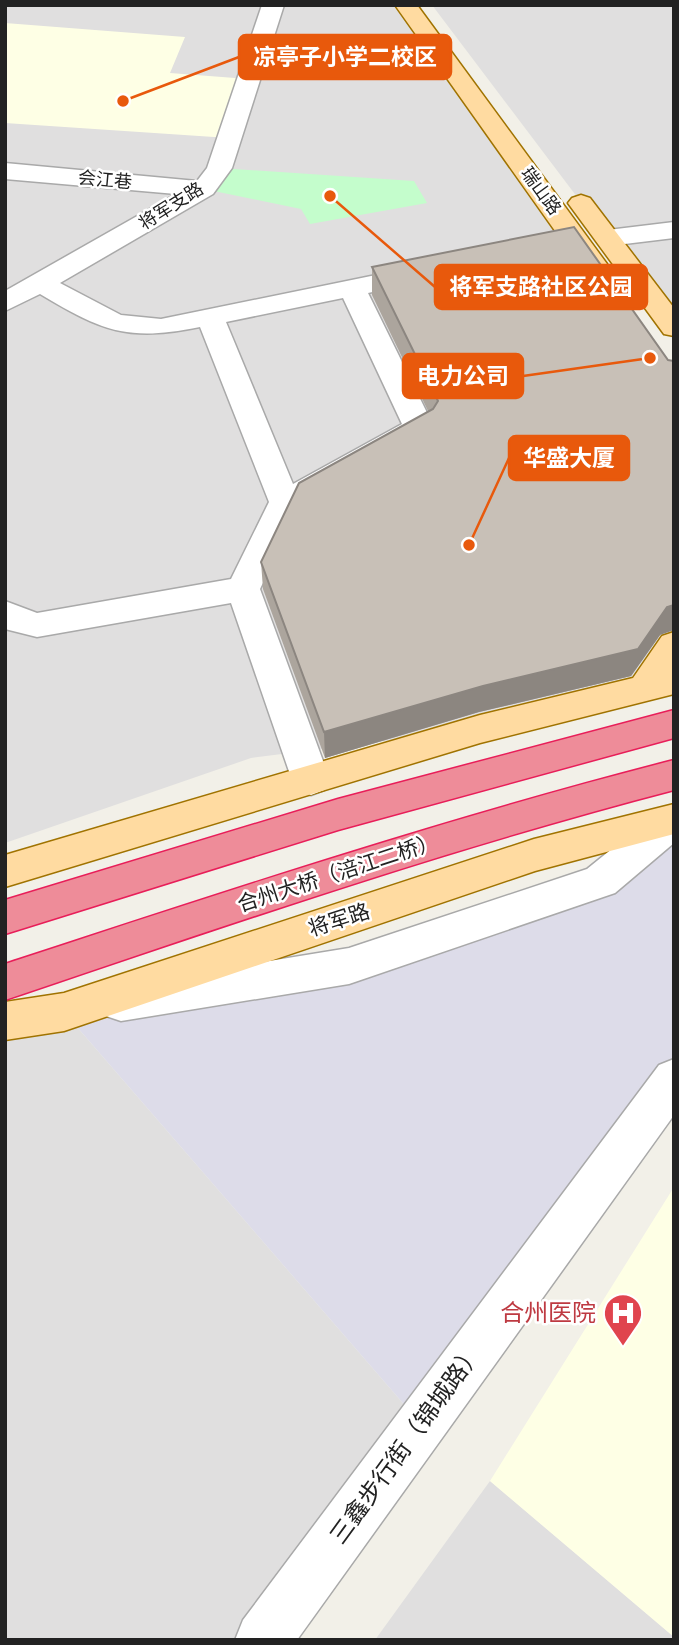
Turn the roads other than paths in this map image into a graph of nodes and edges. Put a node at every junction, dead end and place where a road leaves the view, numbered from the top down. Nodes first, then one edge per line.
1 (272, 5) edge
2 (406, 5) edge
3 (432, 5) edge
4 (516, 116) dead end
5 (5, 171) edge
6 (566, 182) dead end
7 (204, 189) junction
8 (674, 230) edge
9 (608, 238) junction
10 (405, 277) edge
11 (40, 284) junction
12 (352, 288) junction
13 (610, 288) edge
14 (5, 303) edge
15 (210, 317) junction
16 (674, 328) edge
17 (285, 502) junction
18 (243, 589) junction
19 (5, 613) edge
20 (674, 645) edge
21 (659, 685) edge
22 (674, 724) edge
23 (674, 775) edge
24 (311, 780) junction
25 (674, 820) edge
26 (5, 871) edge
27 (5, 917) edge
28 (5, 982) edge
29 (64, 1012) joint
30 (5, 1021) edge
31 (674, 1079) edge
32 (263, 1640) edge

1 - 7 street, 将军支路
2 - 13 main road, 瑞山路
3 - 4 main road
5 - 7 street, 会江巷
6 - 9 main road, 瑞山路
7 - 11 street, 将军支路
8 - 9 street
9 - 16 main road, 瑞山路
10 - 12 street
11 - 14 street, 将军支路
11 - 15 street
12 - 15 street
12 - 17 street
15 - 17 street
17 - 18 street
18 - 19 street
18 - 24 street
20 - 21 main road
21 - 24 main road
22 - 27 highway
23 - 28 highway, 合州大桥（涪江二桥）
24 - 26 main road
25 - 29 street
29 - 30 main road
31 - 32 street, 三鑫步行街（锦城路）

